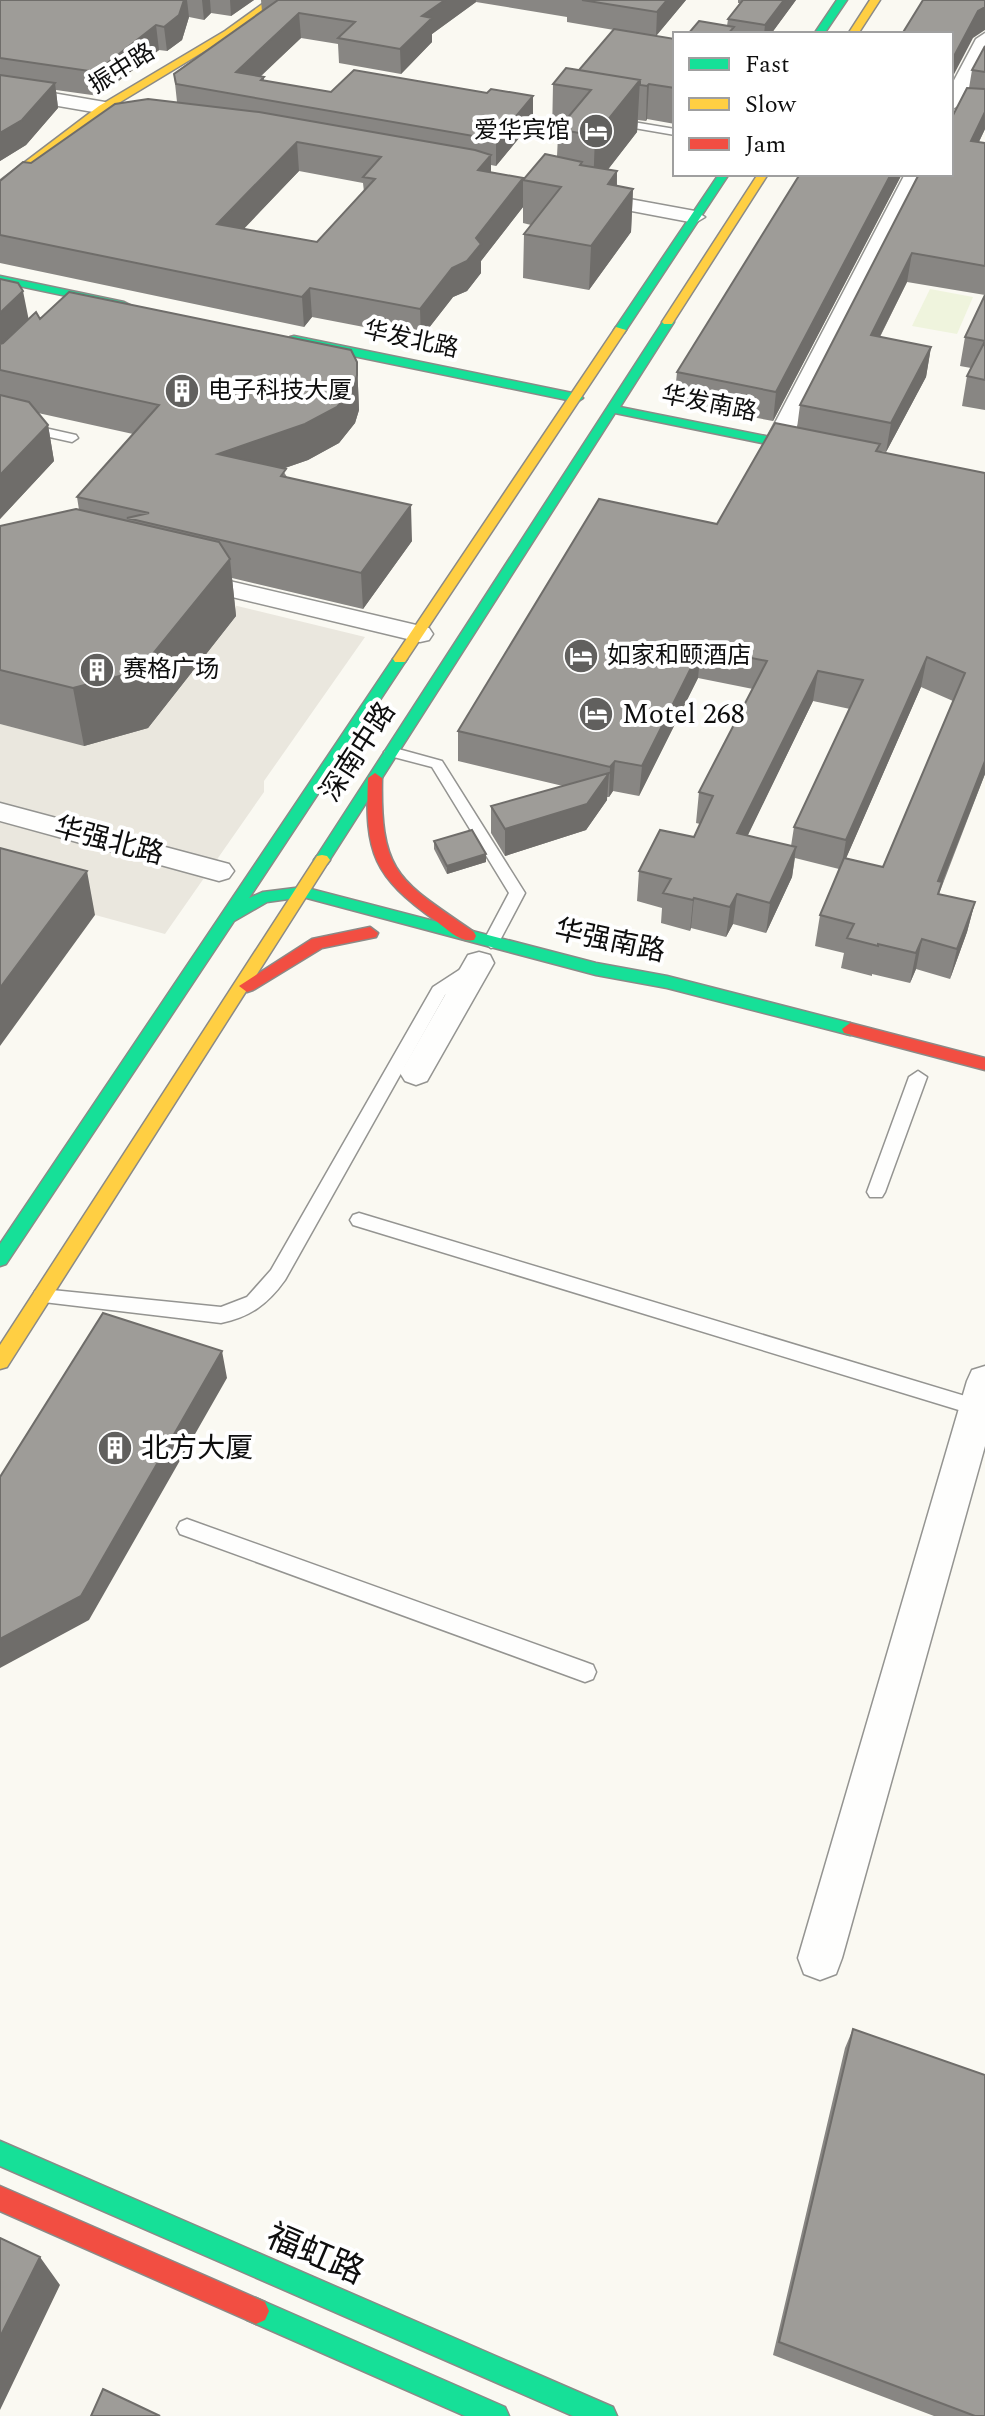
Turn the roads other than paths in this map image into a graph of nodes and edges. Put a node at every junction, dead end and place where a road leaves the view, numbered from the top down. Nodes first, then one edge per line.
1 (274, 0) edge
2 (842, 0) edge
3 (875, 0) edge
4 (820, 32) edge
5 (854, 32) edge
6 (985, 39) edge
7 (0, 90) edge
8 (953, 100) edge
9 (953, 104) edge
10 (974, 107) edge
11 (103, 108) junction
12 (150, 116) edge
13 (601, 120) edge
14 (673, 132) edge
15 (723, 176) edge
16 (762, 176) edge
17 (914, 176) edge
18 (0, 186) edge
19 (567, 193) edge
20 (695, 217) junction
21 (0, 279) edge
22 (0, 290) edge
23 (277, 341) edge
24 (575, 402) junction
25 (612, 409) junction
26 (0, 422) edge
27 (72, 438) dead end
28 (777, 442) junction
29 (851, 457) edge
30 (170, 575) edge
31 (420, 634) junction
32 (391, 752) junction
33 (375, 778) junction
34 (0, 812) edge
35 (219, 871) dead end
36 (303, 892) junction
37 (228, 917) junction
38 (377, 935) dead end
39 (476, 952) junction
40 (235, 994) junction
41 (985, 1064) edge
42 (416, 1073) dead end
43 (918, 1076) dead end
44 (876, 1192) dead end
45 (359, 1220) dead end
46 (10, 1225) edge
47 (0, 1259) edge
48 (42, 1296) junction
49 (0, 1361) edge
50 (982, 1400) edge
51 (187, 1528) dead end
52 (585, 1672) dead end
53 (820, 1958) dead end
54 (0, 2153) edge
55 (0, 2198) edge
56 (496, 2416) edge
57 (604, 2416) edge

1 - 11 main road, 振中路
2 - 4 main road
3 - 5 main road
6 - 8 street
7 - 11 street
9 - 10 street
11 - 12 street
11 - 18 main road, 振中路
13 - 14 lane
15 - 20 main road, 深南中路
16 - 25 main road, 深南中路
17 - 28 street
19 - 20 street
20 - 24 main road, 深南中路
21 - 22 main road
23 - 24 main road, 华发北路
24 - 31 main road, 深南中路
25 - 28 main road, 华发南路
25 - 32 main road, 深南中路
26 - 27 lane
28 - 29 main road, 华发南路
30 - 31 street
31 - 37 main road, 深南中路
32 - 33 main road, 深南中路
32 - 39 lane
33 - 36 main road, 深南中路
33 - 39 main road
34 - 35 street, 华强北路
36 - 37 main road, 华强南路
36 - 39 main road, 华强南路
36 - 40 main road, 深南中路
37 - 46 main road, 深南中路
38 - 40 main road
39 - 41 main road, 华强南路
39 - 42 street
39 - 48 lane
40 - 48 main road, 深南中路
43 - 44 lane
45 - 50 lane
46 - 47 main road, 深南中路
48 - 49 main road, 深南中路
50 - 53 street
51 - 52 lane
54 - 57 main road, 福虹路
55 - 56 main road

